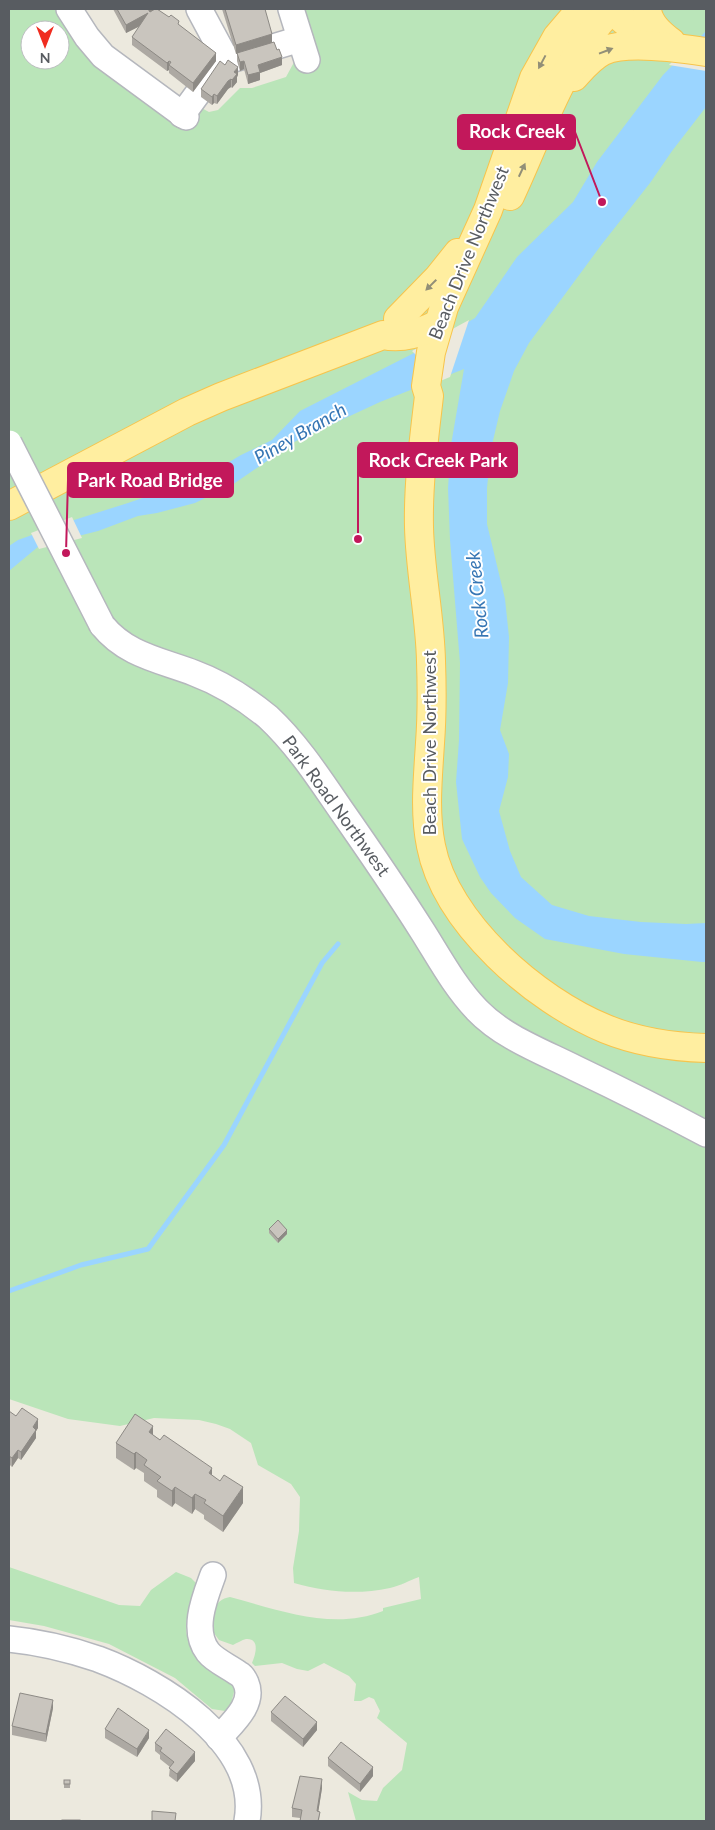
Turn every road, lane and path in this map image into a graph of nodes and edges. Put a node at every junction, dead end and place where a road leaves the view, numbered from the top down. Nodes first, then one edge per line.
1 (70, 9) edge
2 (199, 9) edge
3 (291, 9) edge
4 (581, 9) edge
5 (611, 9) edge
6 (647, 9) edge
7 (693, 50) edge
8 (227, 61) junction
9 (535, 143) junction
10 (497, 187) junction
11 (391, 327) junction
12 (444, 330) junction
13 (9, 443) edge
14 (9, 506) edge
15 (706, 1048) edge
16 (706, 1134) edge
17 (214, 1575) dead end
18 (9, 1639) edge
19 (220, 1738) junction
20 (246, 1821) edge

1 - 8 street
2 - 8 street
3 - 8 street
4 -> 10 main road, Beach Drive Northwest
5 - 7 main road
5 - 9 main road, Beach Drive Northwest
6 - 7 main road
9 -> 7 main road
12 -> 9 main road, Beach Drive Northwest
10 -> 11 main road
10 - 12 main road, Beach Drive Northwest
11 - 12 main road
11 - 14 main road
12 - 15 main road, Beach Drive Northwest
13 - 16 street, Park Road Northwest, bridge
17 - 19 street
18 - 19 street
19 - 20 street

